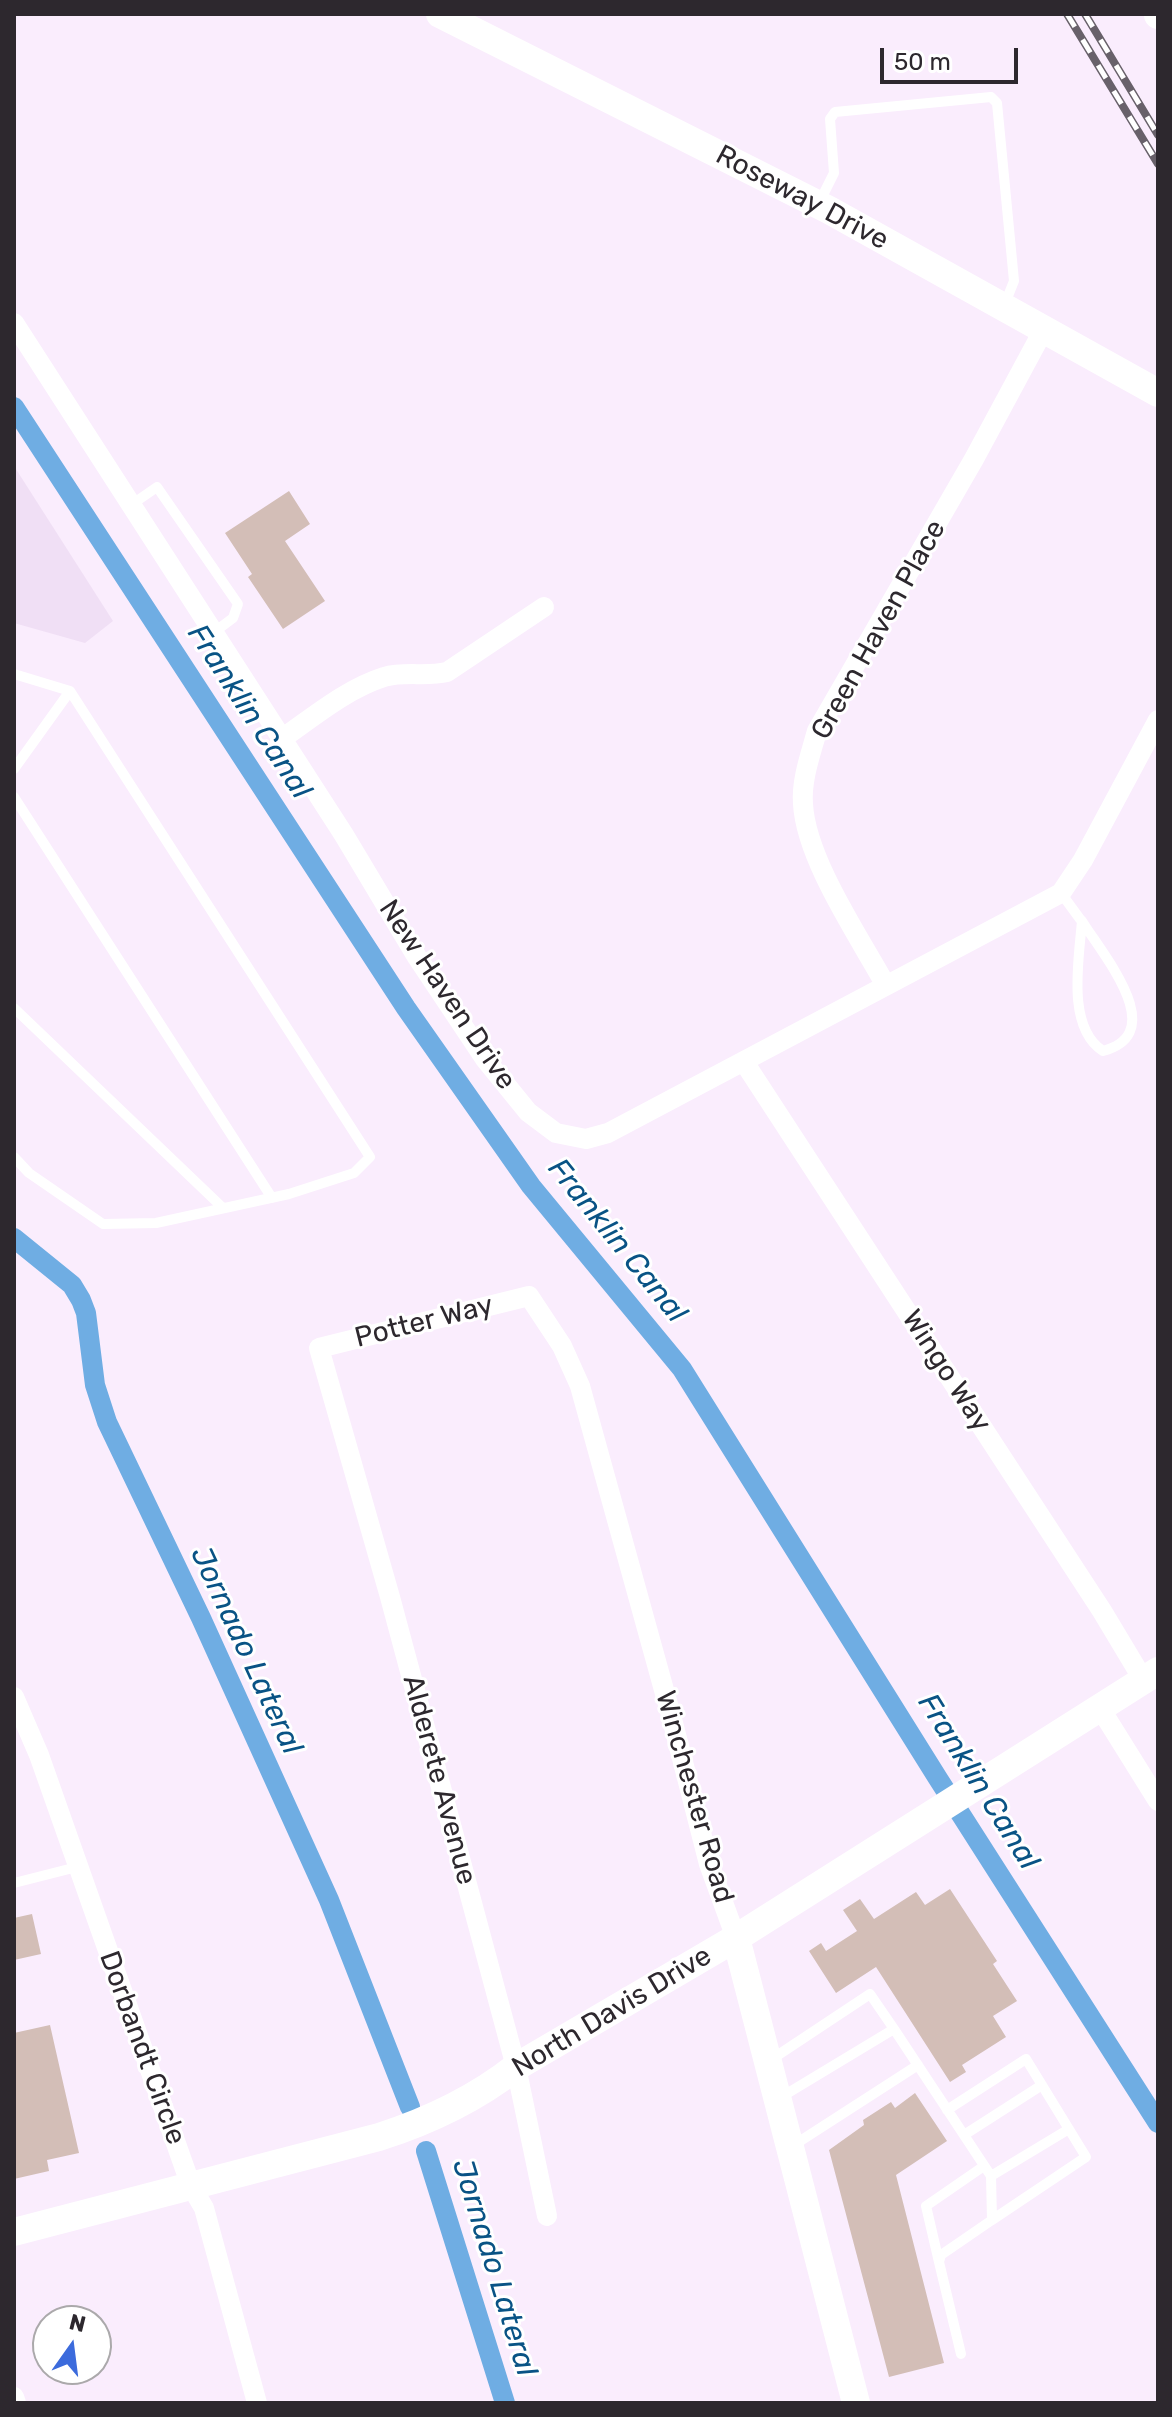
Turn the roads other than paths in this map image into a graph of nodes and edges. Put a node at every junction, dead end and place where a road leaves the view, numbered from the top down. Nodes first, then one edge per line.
1 (440, 14) edge
2 (818, 204) junction
3 (1004, 307) junction
4 (14, 323) edge
5 (1044, 329) junction
6 (1158, 393) edge
7 (131, 505) junction
8 (544, 607) dead end
9 (212, 634) junction
10 (14, 674) edge
11 (70, 691) junction
12 (1158, 720) edge
13 (280, 740) junction
14 (14, 769) edge
15 (14, 797) edge
16 (1061, 893) junction
17 (1082, 921) junction
18 (885, 984) junction
19 (14, 1008) edge
20 (744, 1062) junction
21 (14, 1157) edge
22 (272, 1198) junction
23 (223, 1208) junction
24 (529, 1296) joint
25 (319, 1348) joint
26 (1151, 1676) edge
27 (14, 1697) edge
28 (1100, 1708) junction
29 (1158, 1801) edge
30 (77, 1867) junction
31 (14, 1883) edge
32 (736, 1938) junction
33 (894, 2029) junction
34 (767, 2062) junction
35 (918, 2065) junction
36 (516, 2067) junction
37 (1042, 2085) junction
38 (776, 2100) junction
39 (947, 2110) junction
40 (1069, 2129) junction
41 (964, 2135) junction
42 (789, 2148) junction
43 (984, 2166) junction
44 (991, 2176) junction
45 (191, 2186) junction
46 (547, 2216) dead end
47 (992, 2220) junction
48 (14, 2232) edge
49 (939, 2262) junction
50 (961, 2354) dead end
51 (14, 2397) edge
52 (16, 2403) edge
53 (257, 2403) edge
54 (856, 2403) edge

1 - 2 street, Roseway Drive
2 - 3 street, Roseway Drive
2 - 3 lane
3 - 5 street, Roseway Drive
4 - 7 street, New Haven Drive
5 - 6 street, Roseway Drive
5 - 18 street, Green Haven Place
7 - 9 street, New Haven Drive
7 - 9 lane
8 - 13 street
9 - 13 street, New Haven Drive
10 - 11 lane
11 - 14 lane
11 - 22 lane
12 - 16 street, New Haven Drive
13 - 20 street, New Haven Drive
15 - 22 lane
16 - 17 lane
16 - 18 street, New Haven Drive
17 - 17 lane
18 - 20 street, New Haven Drive
19 - 23 lane
20 - 26 street, Wingo Way
21 - 23 lane
22 - 23 lane
24 - 25 street, Potter Way
24 - 32 street, Winchester Road
25 - 36 street, Alderete Avenue
26 - 28 street, North Davis Drive
27 - 30 street, Dorbandt Circle
28 - 29 street
28 - 32 street, North Davis Drive
30 - 31 lane
30 - 45 street, Dorbandt Circle
32 - 34 street, Winchester Road
32 - 36 street, North Davis Drive
33 - 34 lane
33 - 35 lane
33 - 38 lane
34 - 38 street, Winchester Road
35 - 39 lane
35 - 42 lane
36 - 45 street, North Davis Drive
36 - 46 street, Alderete Avenue
37 - 39 lane
37 - 40 lane
37 - 41 lane
38 - 42 street, Winchester Road
39 - 41 lane
40 - 44 lane
40 - 47 lane
41 - 43 lane
42 - 54 street, Winchester Road
43 - 44 lane
43 - 49 lane
44 - 47 lane
45 - 48 street, North Davis Drive
45 - 53 street, Dorbandt Circle
47 - 49 lane
49 - 50 lane
51 - 52 street

